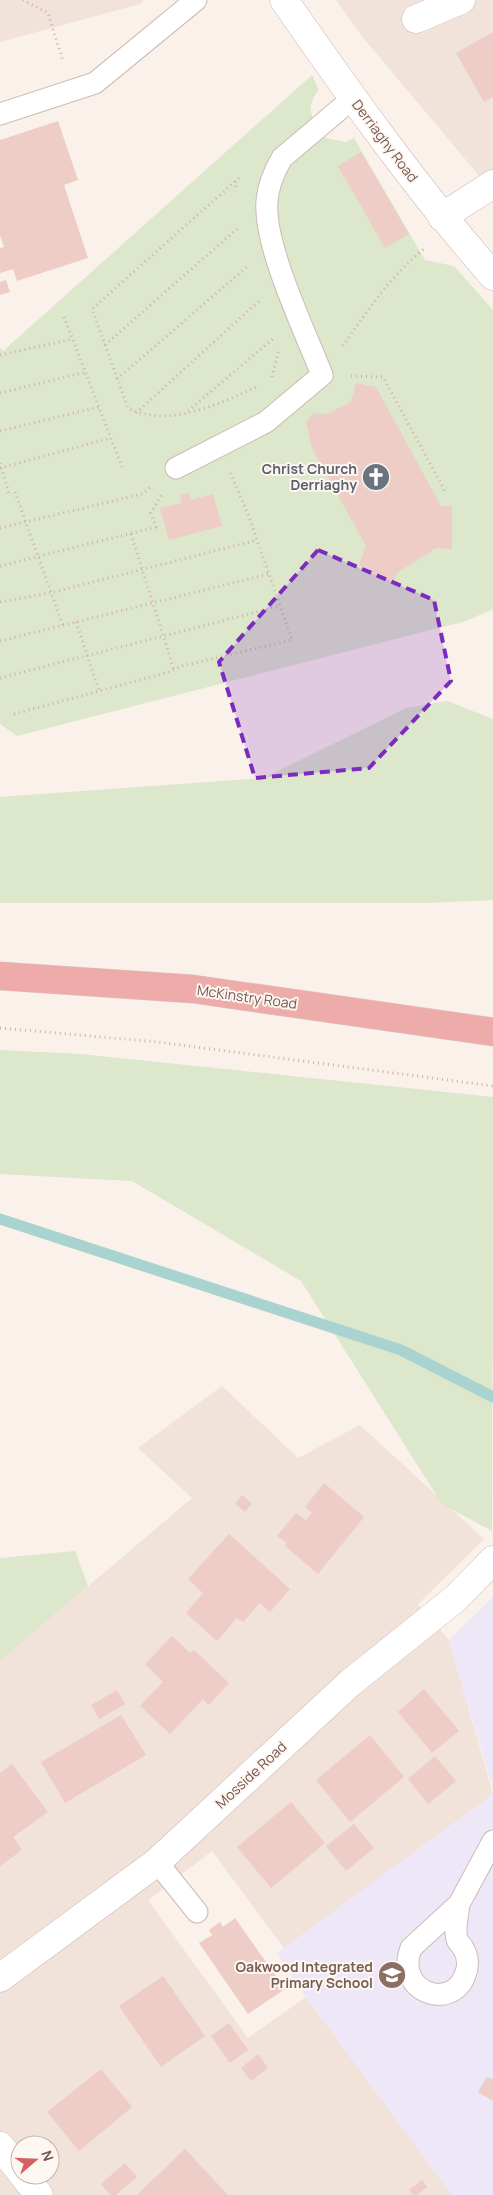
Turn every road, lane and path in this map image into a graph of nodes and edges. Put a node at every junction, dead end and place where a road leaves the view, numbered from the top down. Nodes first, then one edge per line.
1 (23, 0) edge
2 (196, 0) edge
3 (284, 0) edge
4 (451, 2) edge
5 (416, 19) dead end
6 (62, 57) dead end
7 (353, 98) junction
8 (0, 114) edge
9 (275, 170) junction
10 (235, 182) junction
11 (493, 184) edge
12 (236, 201) dead end
13 (442, 217) junction
14 (237, 219) dead end
15 (238, 228) junction
16 (240, 238) dead end
17 (246, 256) dead end
18 (411, 259) dead end
19 (249, 266) junction
20 (251, 274) dead end
21 (493, 276) edge
22 (257, 292) dead end
23 (260, 301) junction
24 (264, 309) dead end
25 (64, 317) dead end
26 (358, 324) dead end
27 (73, 339) junction
28 (105, 345) junction
29 (0, 355) edge
30 (86, 372) junction
31 (322, 375) junction
32 (117, 379) junction
33 (270, 382) dead end
34 (262, 385) dead end
35 (0, 393) edge
36 (99, 407) junction
37 (136, 412) junction
38 (187, 412) junction
39 (0, 431) edge
40 (111, 438) junction
41 (219, 446) junction
42 (0, 466) edge
43 (122, 467) dead end
44 (176, 468) junction
45 (15, 492) dead end
46 (9, 494) dead end
47 (446, 494) dead end
48 (26, 523) junction
49 (0, 528) edge
50 (131, 534) junction
51 (257, 540) junction
52 (38, 558) junction
53 (0, 566) edge
54 (141, 570) junction
55 (269, 574) junction
56 (50, 593) junction
57 (0, 602) edge
58 (152, 602) junction
59 (280, 606) junction
60 (76, 622) junction
61 (62, 626) junction
62 (164, 636) junction
63 (0, 641) edge
64 (87, 657) junction
65 (174, 670) junction
66 (0, 678) edge
67 (99, 691) junction
68 (14, 714) dead end
69 (0, 976) edge
70 (0, 1028) edge
71 (493, 1032) edge
72 (493, 1086) edge
73 (493, 1560) edge
74 (493, 1841) edge
75 (157, 1862) junction
76 (459, 1904) dead end
77 (196, 1912) dead end
78 (0, 1978) edge
79 (0, 2146) edge
80 (10, 2158) edge
81 (31, 2185) edge
82 (39, 2195) edge

1 - 6 path
2 - 8 lane
3 - 7 street, Derriaghy Road
4 - 5 street
7 - 9 lane
7 - 13 street, Derriaghy Road
9 - 10 path
9 - 31 lane
10 - 12 path
10 - 28 path
11 - 13 street
13 - 21 street, Derriaghy Road
14 - 15 path
15 - 16 path
15 - 28 path
17 - 19 path
18 - 26 path
19 - 20 path
19 - 32 path
22 - 23 path
23 - 24 path
23 - 37 path
25 - 27 path
27 - 29 path
27 - 30 path
28 - 32 path
30 - 35 path
30 - 36 path
31 - 41 lane
31 - 47 path
32 - 37 path
33 - 38 path
34 - 38 path
36 - 39 path
36 - 40 path
37 - 38 path
40 - 42 path
40 - 43 path
41 - 44 lane
41 - 51 path
42 - 46 path
44 - 48 path
44 - 50 path
45 - 48 path
48 - 49 path
48 - 52 path
50 - 52 path
50 - 54 path
51 - 54 path
51 - 55 path
52 - 53 path
52 - 56 path
54 - 56 path
54 - 58 path
55 - 58 path
55 - 59 path
56 - 57 path
56 - 61 path
58 - 60 path
58 - 62 path
59 - 62 path
59 - 65 path
60 - 61 path
60 - 64 path
61 - 63 path
62 - 64 path
62 - 65 path
64 - 66 path
64 - 67 path
65 - 67 path
67 - 68 path
69 - 71 highway, McKinstry Road
70 - 72 path
73 - 75 street, Mosside Road
74 - 76 lane
75 - 77 lane
75 - 78 street, Mosside Road
79 - 80 street
81 - 82 street

